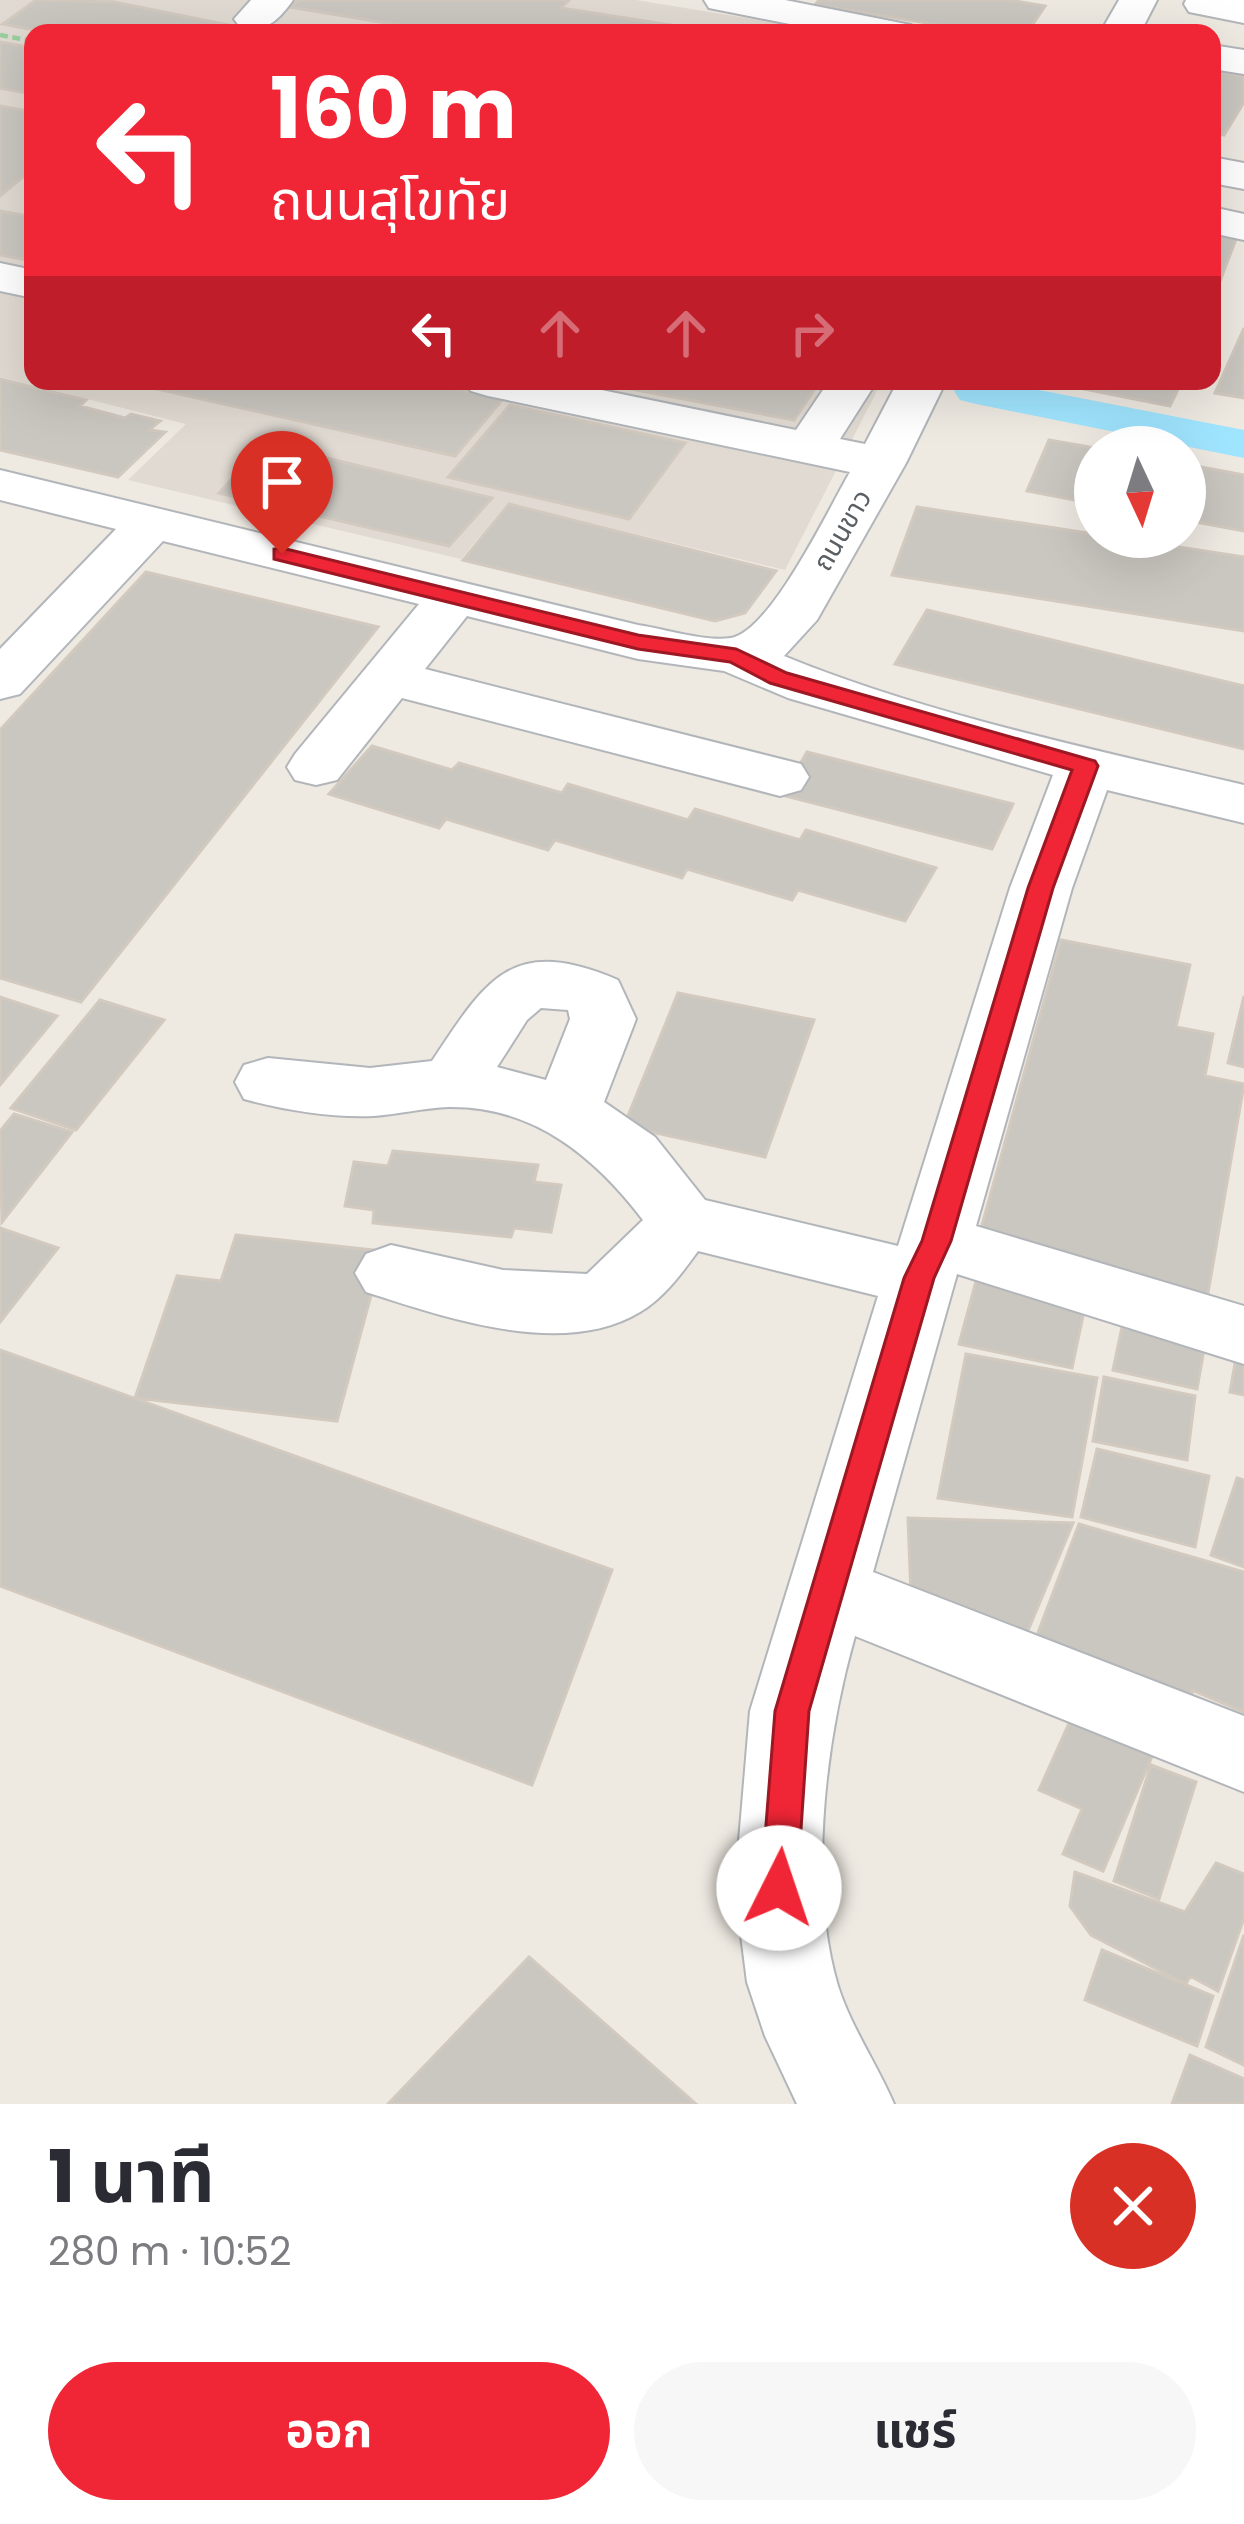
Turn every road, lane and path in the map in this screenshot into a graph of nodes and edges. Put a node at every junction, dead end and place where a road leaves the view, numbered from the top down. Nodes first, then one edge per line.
1 (723, 0) edge
2 (771, 4) edge
3 (814, 24) edge
4 (530, 390) edge
5 (847, 390) edge
6 (918, 390) edge
7 (809, 449) junction
8 (881, 463) junction
9 (0, 484) edge
10 (152, 522) junction
11 (454, 597) junction
12 (736, 656) junction
13 (389, 677) junction
14 (0, 682) edge
15 (1086, 766) junction
16 (316, 767) dead end
17 (781, 777) dead end
18 (1244, 805) edge
19 (268, 1082) dead end
20 (452, 1083) junction
21 (566, 1112) junction
22 (682, 1221) junction
23 (928, 1260) junction
24 (391, 1273) dead end
25 (1244, 1335) edge
26 (826, 1589) junction
27 (1244, 1754) edge
28 (847, 2104) edge

1 - 2 street
2 - 3 street
4 - 7 street
5 - 7 street
6 - 8 street, ถนนขาว
7 - 8 street
8 - 12 street, ถนนขาว
9 - 10 street
10 - 11 street
10 - 14 street
11 - 12 street
11 - 13 street
12 - 15 street
13 - 16 street
13 - 17 street
15 - 18 street
15 - 23 street
19 - 20 street
20 - 21 street
20 - 21 street
21 - 22 street
22 - 23 street
22 - 24 street
23 - 25 street
23 - 26 street
26 - 27 street
26 - 28 street

